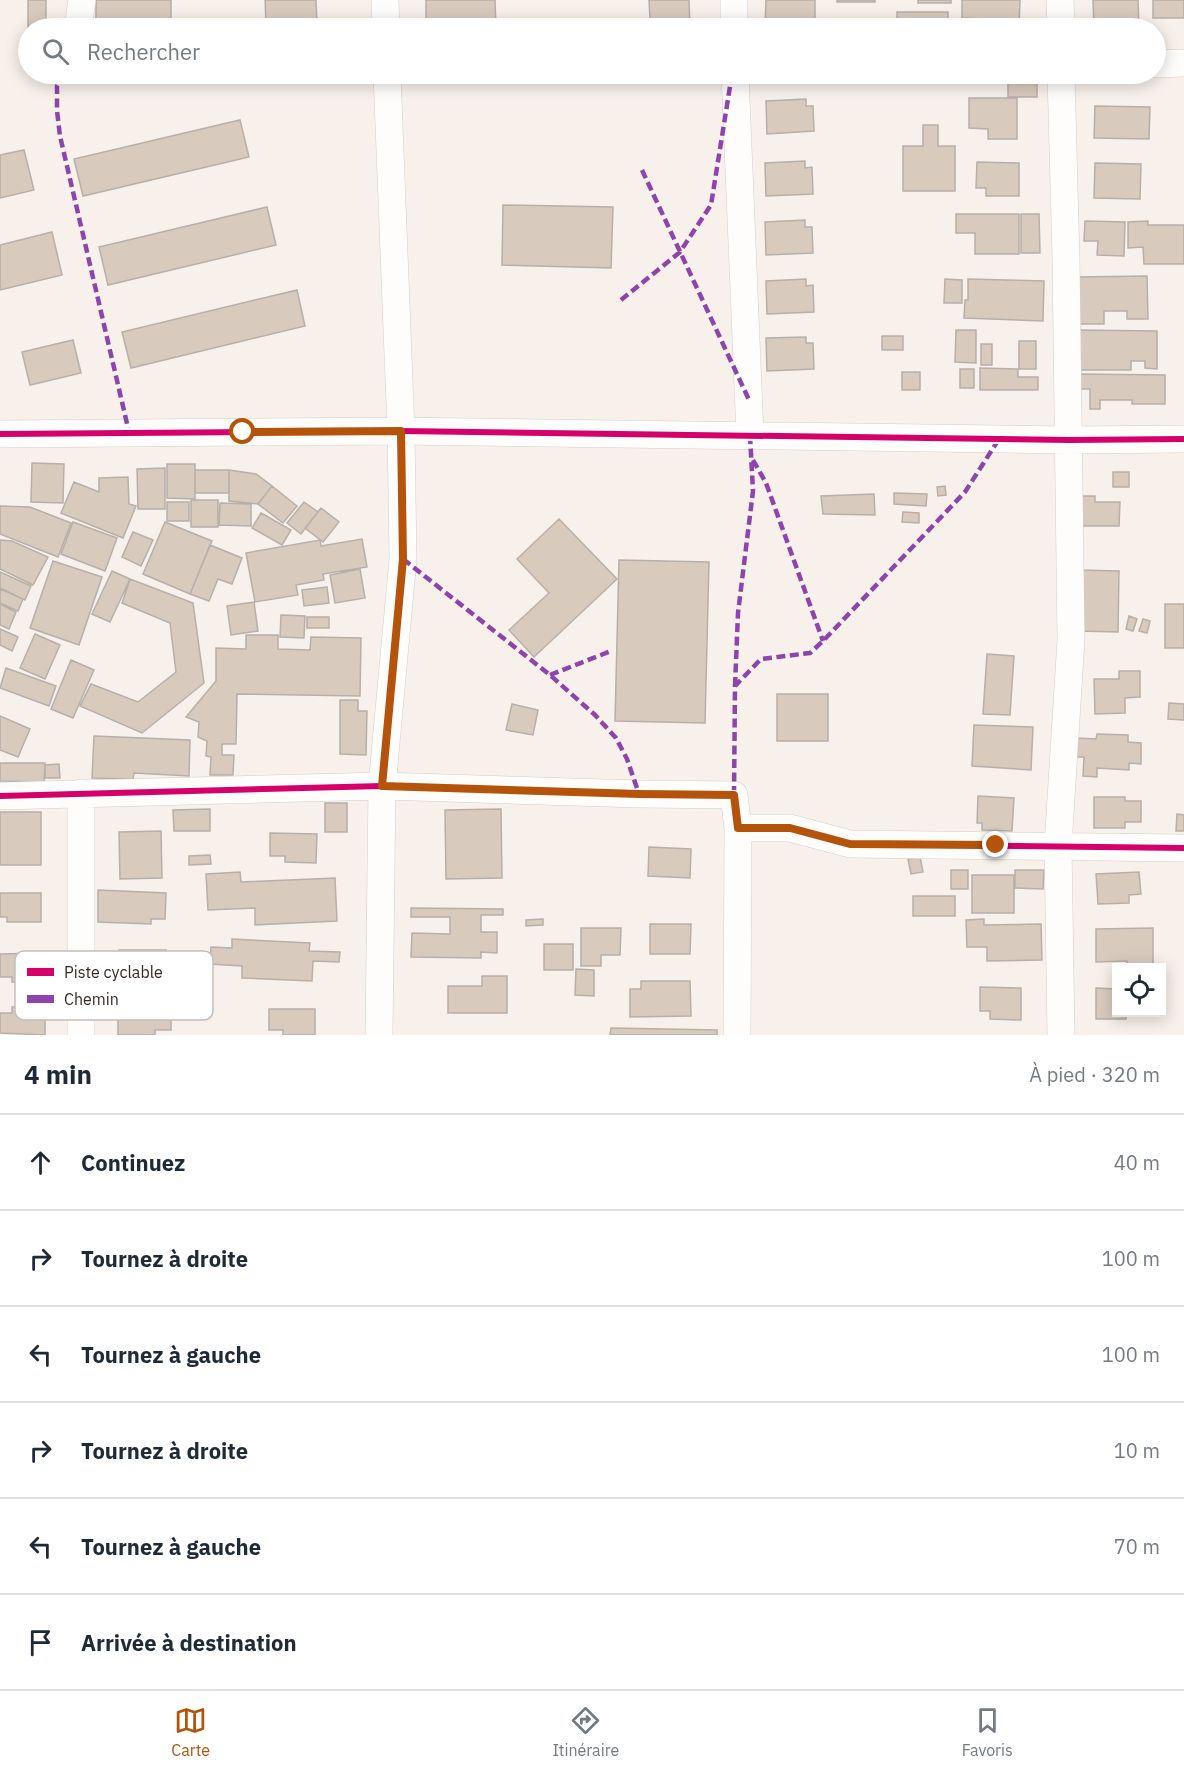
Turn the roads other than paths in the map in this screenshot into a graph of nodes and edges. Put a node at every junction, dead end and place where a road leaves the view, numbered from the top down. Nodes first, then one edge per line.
1 (81, 0) edge
2 (385, 0) edge
3 (734, 0) edge
4 (1060, 0) edge
5 (79, 18) edge
6 (386, 18) edge
7 (734, 18) edge
8 (1060, 18) edge
9 (1184, 63) edge
10 (1166, 64) edge
11 (387, 84) edge
12 (735, 84) edge
13 (1061, 84) edge
14 (401, 431) junction
15 (0, 434) edge
16 (750, 435) junction
17 (1184, 439) edge
18 (1069, 440) junction
19 (382, 786) junction
20 (81, 793) junction
21 (0, 796) edge
22 (738, 828) junction
23 (1058, 846) junction
24 (1184, 848) edge
25 (81, 951) edge
26 (379, 1035) edge
27 (736, 1035) edge
28 (1061, 1035) edge

1 - 5 street
2 - 6 street
3 - 7 street
4 - 8 street
9 - 10 street
11 - 14 street
12 - 16 street
13 - 18 street
14 - 15 street
14 - 16 street
14 - 19 street
16 - 18 street
17 - 18 street
18 - 23 street
19 - 20 street
19 - 22 street
19 - 26 street
20 - 21 street
20 - 25 street
22 - 23 street
22 - 27 street
23 - 24 street
23 - 28 street

